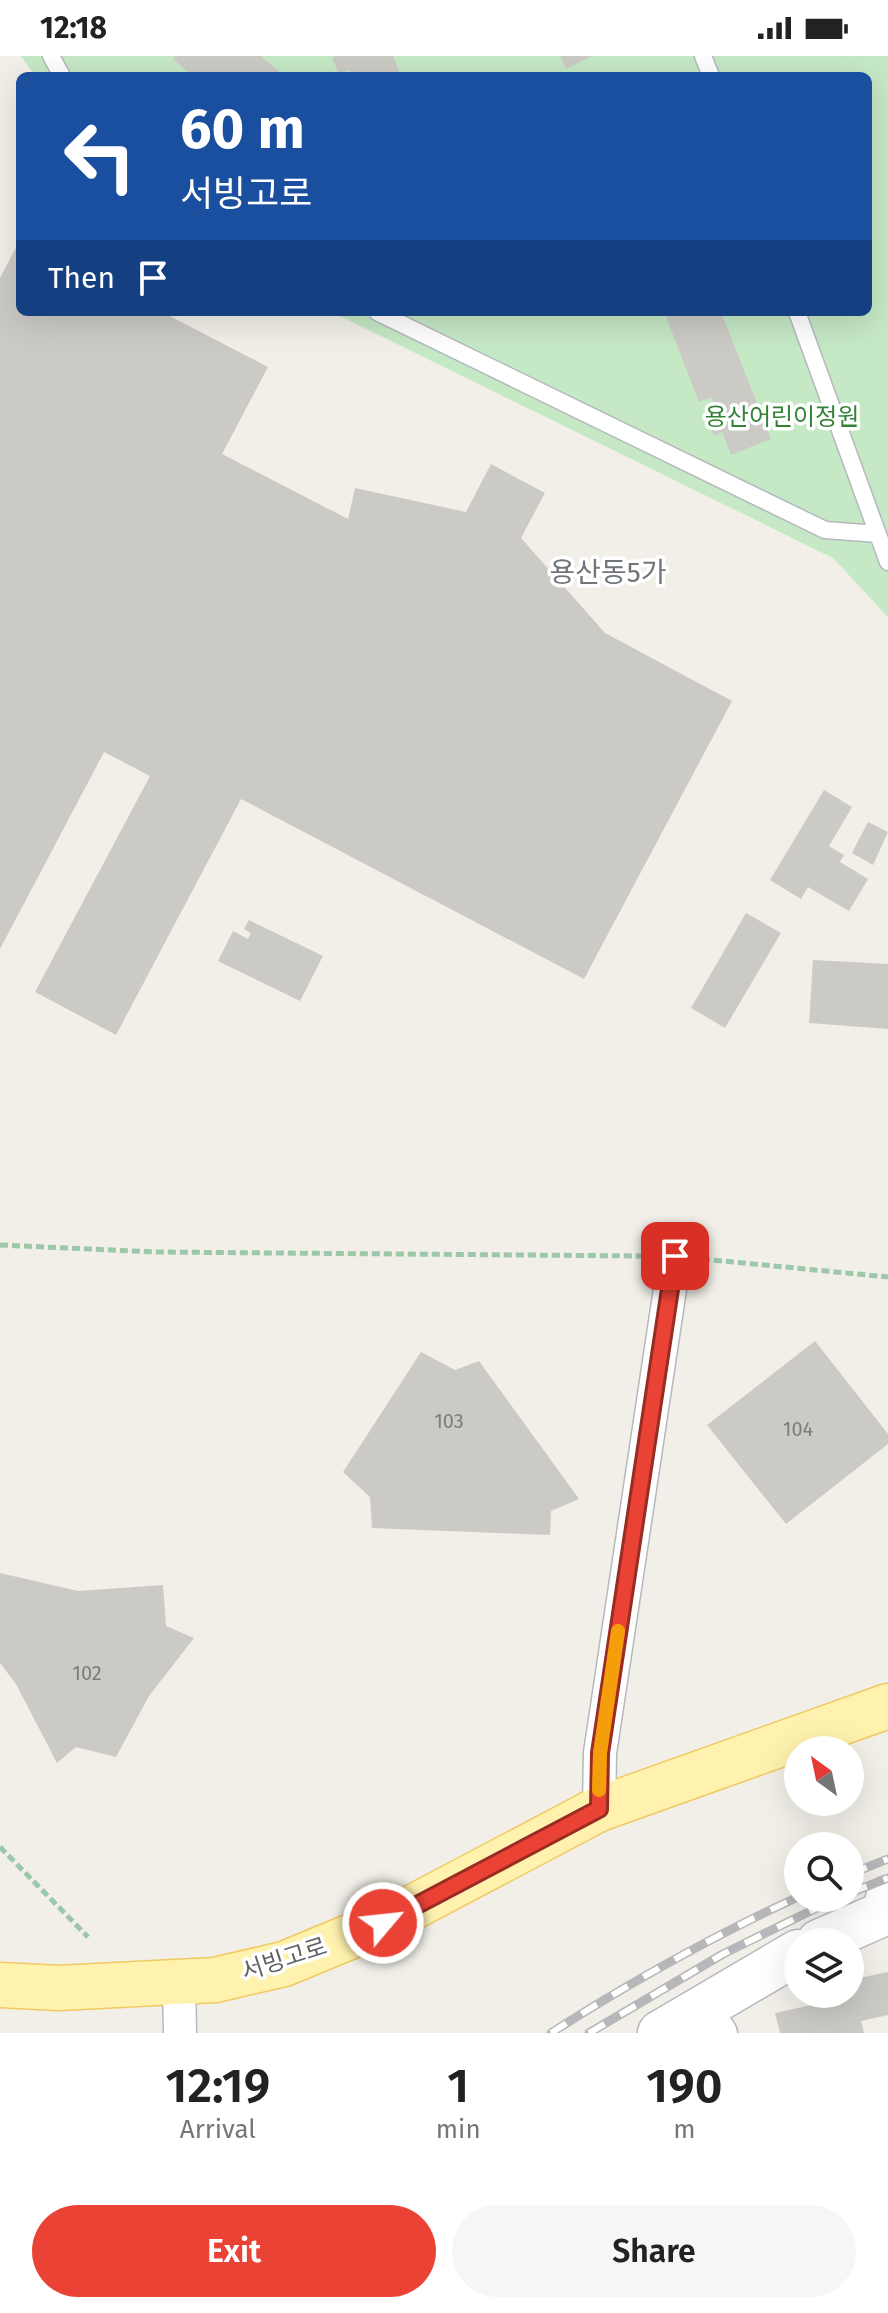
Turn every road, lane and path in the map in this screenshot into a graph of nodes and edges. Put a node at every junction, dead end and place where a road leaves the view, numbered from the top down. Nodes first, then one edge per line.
1 (385, 316) edge
2 (798, 316) edge
3 (878, 534) junction
4 (888, 562) edge
5 (0, 1245) edge
6 (675, 1256) junction
7 (888, 1277) edge
8 (888, 1706) edge
9 (599, 1809) junction
10 (0, 1847) edge
11 (887, 1908) edge
12 (847, 1928) edge
13 (88, 1937) dead end
14 (784, 1963) edge
15 (179, 1982) junction
16 (0, 1985) edge
17 (712, 2020) edge
18 (180, 2033) edge
19 (660, 2033) edge

1 - 3 lane
2 - 3 lane
3 - 4 lane
5 - 6 path
6 - 7 path
6 - 9 street
8 - 9 main road, 서빙고로
9 - 15 main road, 서빙고로
10 - 13 path
11 - 12 street
14 - 17 street
15 - 16 main road, 서빙고로
15 - 18 street
17 - 19 street

